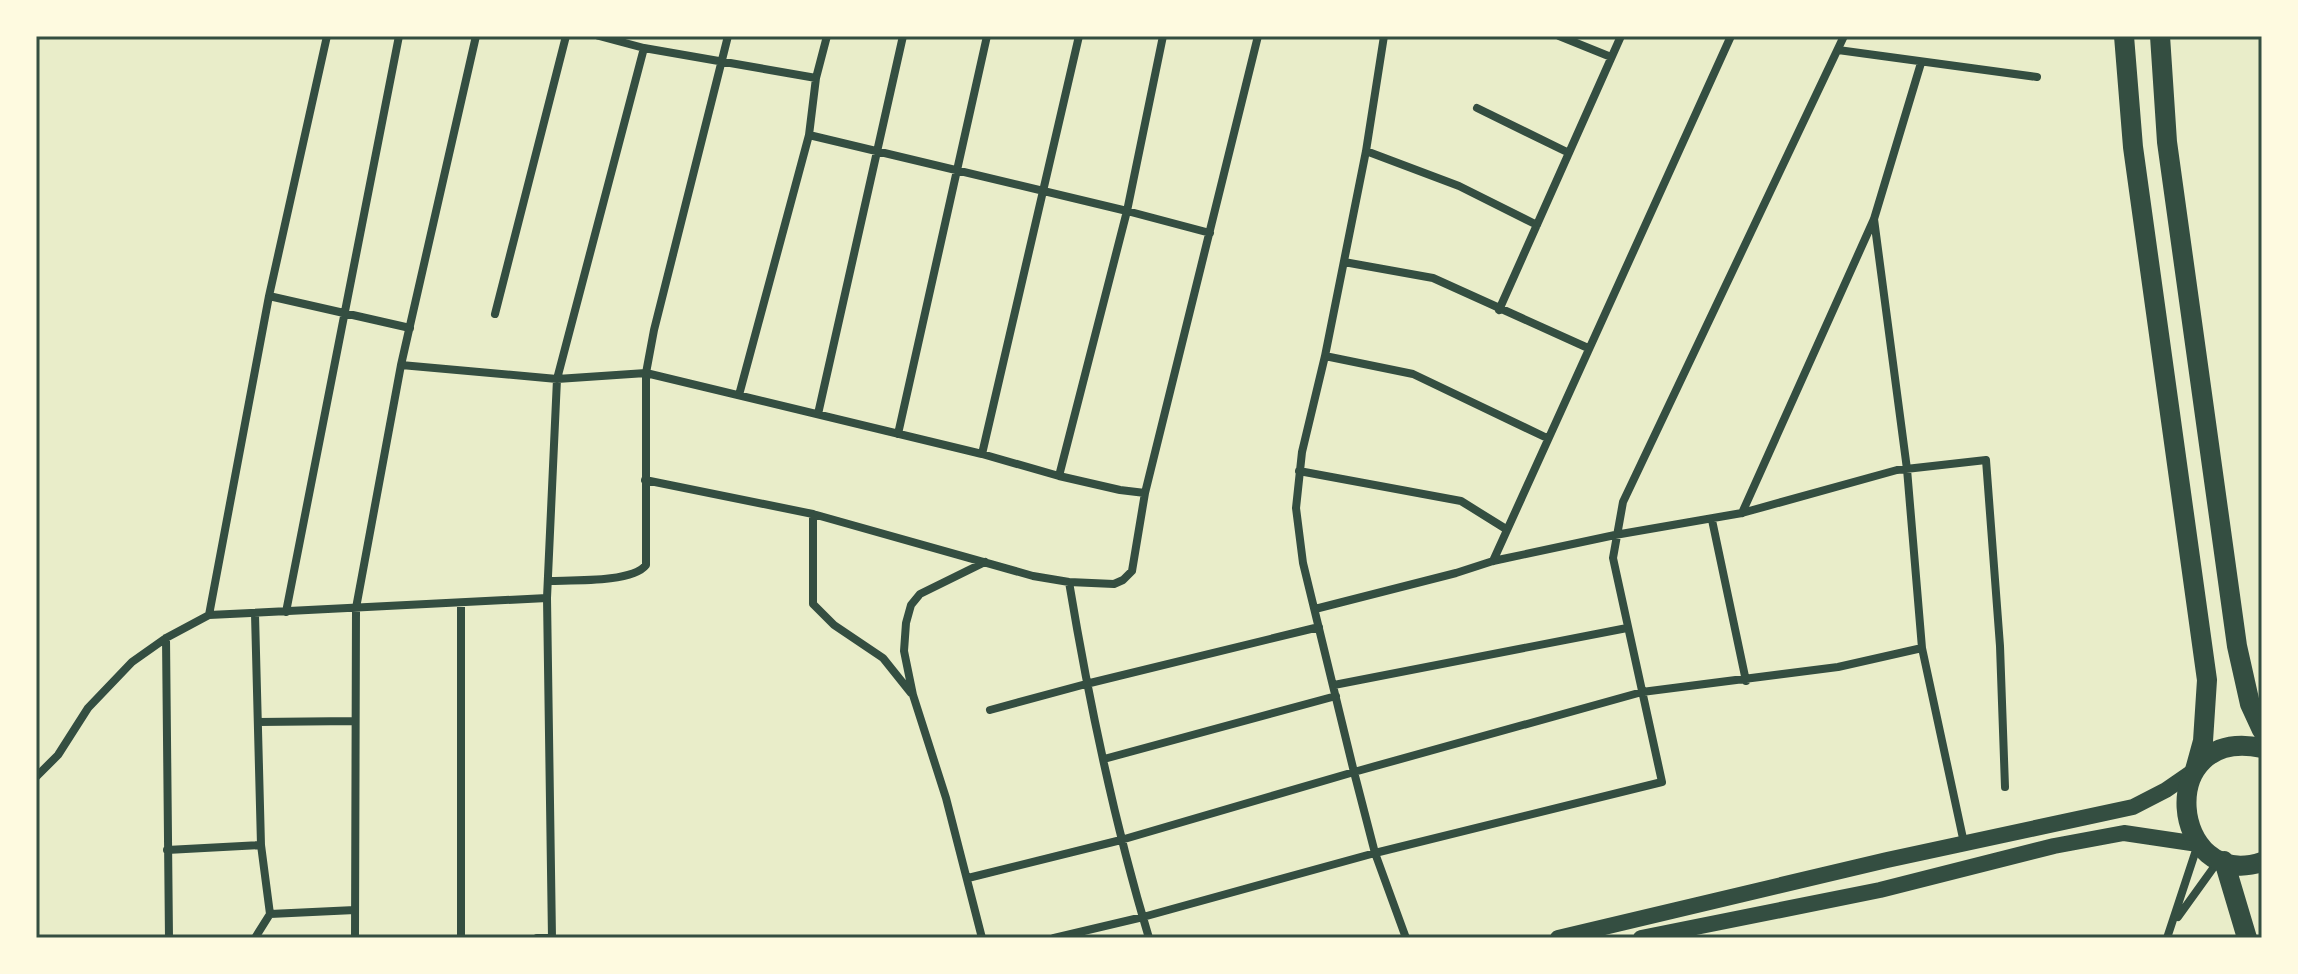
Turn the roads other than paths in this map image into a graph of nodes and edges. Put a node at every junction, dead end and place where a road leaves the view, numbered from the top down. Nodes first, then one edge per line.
1 (327, 36) edge
2 (399, 36) edge
3 (476, 36) edge
4 (566, 36) edge
5 (599, 36) edge
6 (728, 36) edge
7 (827, 36) edge
8 (903, 36) edge
9 (987, 36) edge
10 (1079, 36) edge
11 (1163, 36) edge
12 (1258, 36) edge
13 (1384, 36) edge
14 (1559, 36) edge
15 (1621, 36) edge
16 (1731, 36) edge
17 (1844, 36) edge
18 (2124, 36) edge
19 (2160, 36) edge
20 (644, 48) junction
21 (1838, 50) junction
22 (1611, 57) junction
23 (722, 61) junction
24 (1921, 63) junction
25 (2037, 77) dead end
26 (816, 78) junction
27 (1477, 108) dead end
28 (809, 135) junction
29 (876, 151) junction
30 (1366, 151) junction
31 (1569, 153) junction
32 (957, 170) junction
33 (1043, 191) junction
34 (1127, 211) junction
35 (1874, 219) junction
36 (1537, 225) junction
37 (1210, 233) junction
38 (1344, 262) junction
39 (269, 296) junction
40 (1499, 310) junction
41 (344, 312) junction
42 (495, 314) dead end
43 (410, 328) junction
44 (1588, 348) junction
45 (1325, 356) junction
46 (401, 365) junction
47 (646, 373) junction
48 (557, 379) junction
49 (739, 395) junction
50 (818, 414) junction
51 (898, 434) junction
52 (1547, 438) junction
53 (982, 454) junction
54 (1907, 469) junction
55 (1299, 471) junction
56 (1059, 476) junction
57 (645, 480) junction
58 (1145, 493) junction
59 (1742, 513) junction
60 (813, 514) junction
61 (1712, 520) junction
62 (1506, 529) junction
63 (1615, 535) junction
64 (1493, 561) junction
65 (985, 562) junction
66 (549, 581) junction
67 (1069, 582) junction
68 (547, 598) junction
69 (461, 603) junction
70 (356, 608) junction
71 (1315, 609) junction
72 (286, 612) junction
73 (255, 614) junction
74 (209, 615) junction
75 (1319, 627) junction
76 (1627, 628) junction
77 (166, 638) junction
78 (1922, 648) junction
79 (1746, 681) junction
80 (1086, 684) junction
81 (1334, 685) junction
82 (1642, 692) junction
83 (913, 695) junction
84 (1336, 696) junction
85 (990, 710) dead end
86 (355, 721) junction
87 (258, 722) junction
88 (2262, 730) edge
89 (2262, 748) edge
90 (1104, 759) junction
91 (2195, 770) junction
92 (1354, 772) junction
93 (36, 777) edge
94 (2005, 787) dead end
95 (1121, 840) junction
96 (1964, 843) junction
97 (2198, 844) junction
98 (261, 845) junction
99 (167, 850) junction
100 (1375, 853) junction
101 (2222, 861) junction
102 (2262, 862) edge
103 (968, 878) junction
104 (355, 910) junction
105 (270, 914) junction
106 (1143, 917) junction
107 (2173, 924) junction
108 (1705, 932) edge
109 (169, 938) edge
110 (255, 938) edge
111 (355, 938) edge
112 (461, 938) edge
113 (537, 938) edge
114 (552, 938) edge
115 (982, 938) edge
116 (1054, 938) edge
117 (1149, 938) edge
118 (1406, 938) edge
119 (1558, 938) edge
120 (1641, 938) edge
121 (2167, 938) edge
122 (2247, 938) edge

1 - 39 street
2 - 41 street
3 - 43 street
4 - 42 street
5 - 20 street
6 - 23 street
7 - 26 street
8 - 29 street
9 - 32 street
10 - 33 street
11 - 34 street
12 - 37 street
13 - 30 street
14 - 22 street
15 - 22 street
16 - 44 street
17 - 21 street
18 - 91 highway
19 - 88 highway
20 - 23 street
20 - 48 street
21 - 24 street
21 - 63 street
22 - 31 street
23 - 26 street
23 - 47 street
24 - 25 street
24 - 35 street
26 - 28 street
27 - 31 street
28 - 29 street
28 - 49 street
29 - 32 street
29 - 50 street
30 - 36 street
30 - 38 street
31 - 36 street
32 - 33 street
32 - 51 street
33 - 34 street
33 - 53 street
34 - 37 street
34 - 56 street
35 - 54 street
35 - 59 street
36 - 40 street
37 - 58 street
38 - 40 street
38 - 45 street
39 - 41 street
39 - 74 street
40 - 44 street
41 - 43 street
41 - 72 street
43 - 46 street
44 - 52 street
45 - 52 street
45 - 55 street
46 - 48 street
46 - 70 street
47 - 48 street
47 - 49 street
47 - 57 street
48 - 66 street
49 - 50 street
50 - 51 street
51 - 53 street
52 - 62 street
53 - 56 street
54 - 59 street
54 - 78 street
54 - 94 street
55 - 62 street
55 - 71 street
56 - 58 street
57 - 60 street
57 - 66 street
58 - 67 street
59 - 61 street
60 - 65 street
60 - 83 street
61 - 63 street
61 - 79 street
62 - 64 street
63 - 64 street
63 - 76 street
64 - 71 street
65 - 67 street
65 - 83 street
66 - 68 street
67 - 80 street
68 - 69 street
68 - 114 street
69 - 70 street
69 - 112 street
70 - 72 street
70 - 86 street
71 - 75 street
72 - 73 street
73 - 74 street
73 - 87 street
74 - 77 street
75 - 80 street
75 - 81 street
76 - 81 street
76 - 82 street
77 - 93 street
77 - 99 street
78 - 79 street
78 - 96 street
79 - 82 street
80 - 85 street
80 - 90 street
81 - 84 street
82 - 92 street
82 - 100 street
83 - 103 street
84 - 90 street
84 - 92 street
86 - 87 street
86 - 104 street
87 - 98 street
89 - 91 highway
90 - 95 street
91 - 96 main road
91 - 97 highway
92 - 95 street
92 - 100 street
95 - 103 street
95 - 106 street
96 - 119 main road
97 - 101 highway
97 - 107 street
97 - 108 main road
98 - 99 street
98 - 105 street
99 - 109 street
100 - 106 street
100 - 118 street
101 - 102 highway
101 - 107 street
101 - 122 highway
103 - 115 street
104 - 105 street
104 - 111 street
105 - 110 street
106 - 116 street
106 - 117 street
107 - 121 street
108 - 120 main road
113 - 114 street

